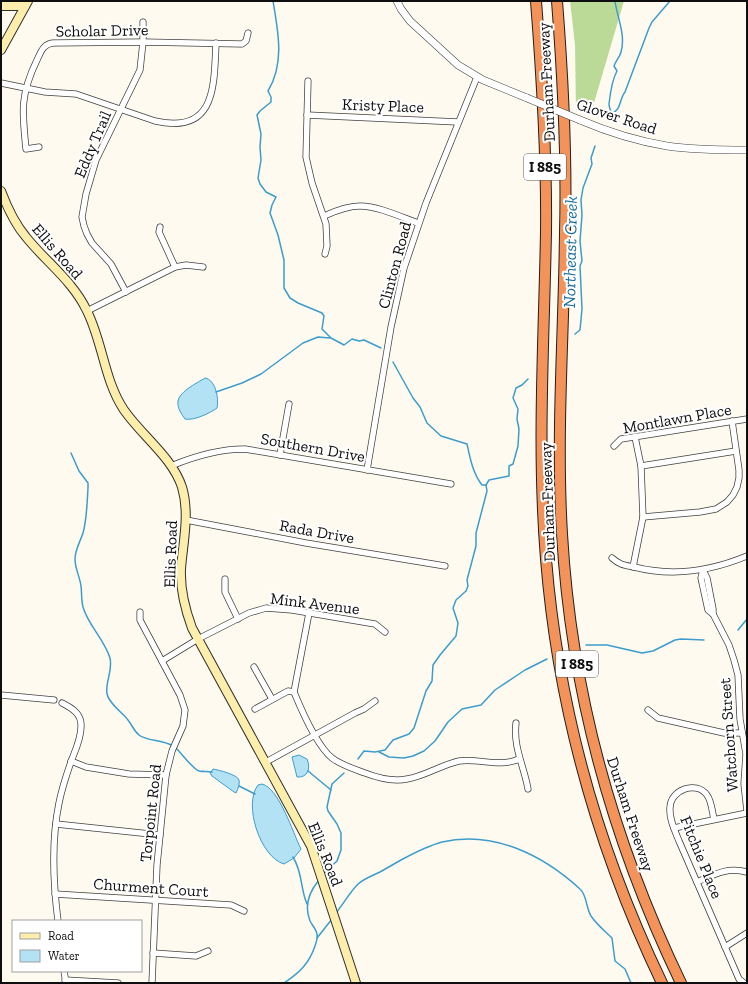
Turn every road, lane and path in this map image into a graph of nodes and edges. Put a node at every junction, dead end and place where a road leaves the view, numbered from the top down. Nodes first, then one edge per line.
1 (397, 1) edge
2 (536, 1) edge
3 (557, 1) edge
4 (26, 4) edge
5 (1, 6) edge
6 (143, 22) dead end
7 (248, 33) dead end
8 (143, 42) junction
9 (216, 43) junction
10 (1, 50) edge
11 (477, 77) junction
12 (308, 81) dead end
13 (1, 83) edge
14 (26, 88) junction
15 (121, 109) junction
16 (307, 115) junction
17 (458, 122) junction
18 (39, 147) dead end
19 (747, 150) edge
20 (1, 192) edge
21 (324, 216) junction
22 (418, 223) junction
23 (160, 227) dead end
24 (325, 254) dead end
25 (175, 267) junction
26 (203, 267) dead end
27 (126, 292) junction
28 (88, 311) junction
29 (289, 404) dead end
30 (747, 419) edge
31 (732, 421) junction
32 (636, 437) junction
33 (614, 446) dead end
34 (736, 451) junction
35 (280, 455) junction
36 (171, 466) junction
37 (641, 466) junction
38 (367, 470) junction
39 (451, 484) dead end
40 (643, 517) junction
41 (186, 520) junction
42 (747, 556) edge
43 (612, 558) dead end
44 (445, 566) dead end
45 (633, 567) junction
46 (703, 570) junction
47 (225, 579) dead end
48 (140, 612) dead end
49 (309, 613) junction
50 (238, 619) junction
51 (385, 632) dead end
52 (198, 639) junction
53 (162, 661) junction
54 (254, 666) dead end
55 (294, 692) junction
56 (1, 695) edge
57 (272, 699) junction
58 (54, 700) dead end
59 (375, 701) dead end
60 (62, 703) dead end
61 (255, 709) dead end
62 (648, 710) dead end
63 (516, 723) dead end
64 (742, 733) junction
65 (315, 735) junction
66 (519, 759) junction
67 (71, 761) junction
68 (266, 762) junction
69 (166, 775) junction
70 (528, 789) dead end
71 (747, 812) edge
72 (714, 819) junction
73 (56, 824) junction
74 (674, 828) junction
75 (160, 835) junction
76 (747, 872) edge
77 (697, 882) junction
78 (55, 894) junction
79 (156, 900) junction
80 (244, 911) dead end
81 (58, 920) edge
82 (747, 933) edge
83 (725, 947) junction
84 (208, 951) dead end
85 (154, 953) junction
86 (66, 981) edge
87 (118, 983) edge
88 (152, 983) edge
89 (356, 983) edge
90 (662, 983) edge
91 (681, 983) edge
92 (744, 983) edge

1 - 11 street, Glover Road
2 - 90 highway, Durham Freeway / I 885
3 - 91 highway, Durham Freeway / I 885
4 - 5 main road
4 - 10 main road
6 - 8 street, Eddy Trail
7 - 9 street, Scholar Drive
8 - 9 street, Scholar Drive
8 - 14 street, Scholar Drive
8 - 15 street, Eddy Trail
9 - 15 street
11 - 17 street, Clinton Road
11 - 19 street, Glover Road, bridge
12 - 16 street
13 - 14 street
14 - 15 street
14 - 18 street, Scholar Drive
15 - 27 street, Eddy Trail
16 - 17 street, Kristy Place
16 - 21 street
17 - 22 street, Clinton Road
20 - 28 main road, Ellis Road
21 - 22 street
21 - 24 street
22 - 38 street, Clinton Road
23 - 25 street
25 - 26 street
25 - 27 street
27 - 28 street
28 - 36 main road, Ellis Road
29 - 35 street
30 - 31 street, Montlawn Place
31 - 32 street, Montlawn Place
31 - 34 street
32 - 33 street, Montlawn Place
32 - 37 street
34 - 37 street
34 - 40 street
35 - 36 street, Southern Drive
35 - 38 street, Southern Drive
36 - 41 main road, Ellis Road
37 - 40 street
38 - 39 street, Southern Drive
40 - 45 street
41 - 44 street, Rada Drive
41 - 52 main road, Ellis Road
42 - 46 street
43 - 45 street
45 - 46 street
46 - 64 street, Watchorn Street
47 - 50 street
48 - 53 street, Torpoint Road
49 - 50 street, Mink Avenue
49 - 51 street, Mink Avenue
49 - 55 street
50 - 52 street, Mink Avenue
52 - 53 street, Mink Avenue
52 - 68 main road, Ellis Road
53 - 69 street, Torpoint Road
54 - 57 street
55 - 57 street
55 - 65 street
56 - 58 street
57 - 61 street
59 - 65 street
60 - 67 street
62 - 64 street
63 - 66 street
64 - 71 street, Watchorn Street
65 - 66 street
65 - 68 street
66 - 70 street
67 - 69 street
67 - 73 street
68 - 89 main road, Ellis Road
69 - 75 street, Torpoint Road
71 - 72 street
72 - 74 street
72 - 74 street, Fitchie Place
73 - 75 street
73 - 78 street
74 - 77 street, Fitchie Place
75 - 79 street, Torpoint Road
76 - 77 street
77 - 83 street, Fitchie Place
78 - 79 street, Churment Court
78 - 81 street
79 - 80 street, Churment Court
79 - 85 street, Torpoint Road
82 - 83 street
83 - 92 street, Fitchie Place
84 - 85 street
85 - 88 street, Torpoint Road
86 - 87 street

